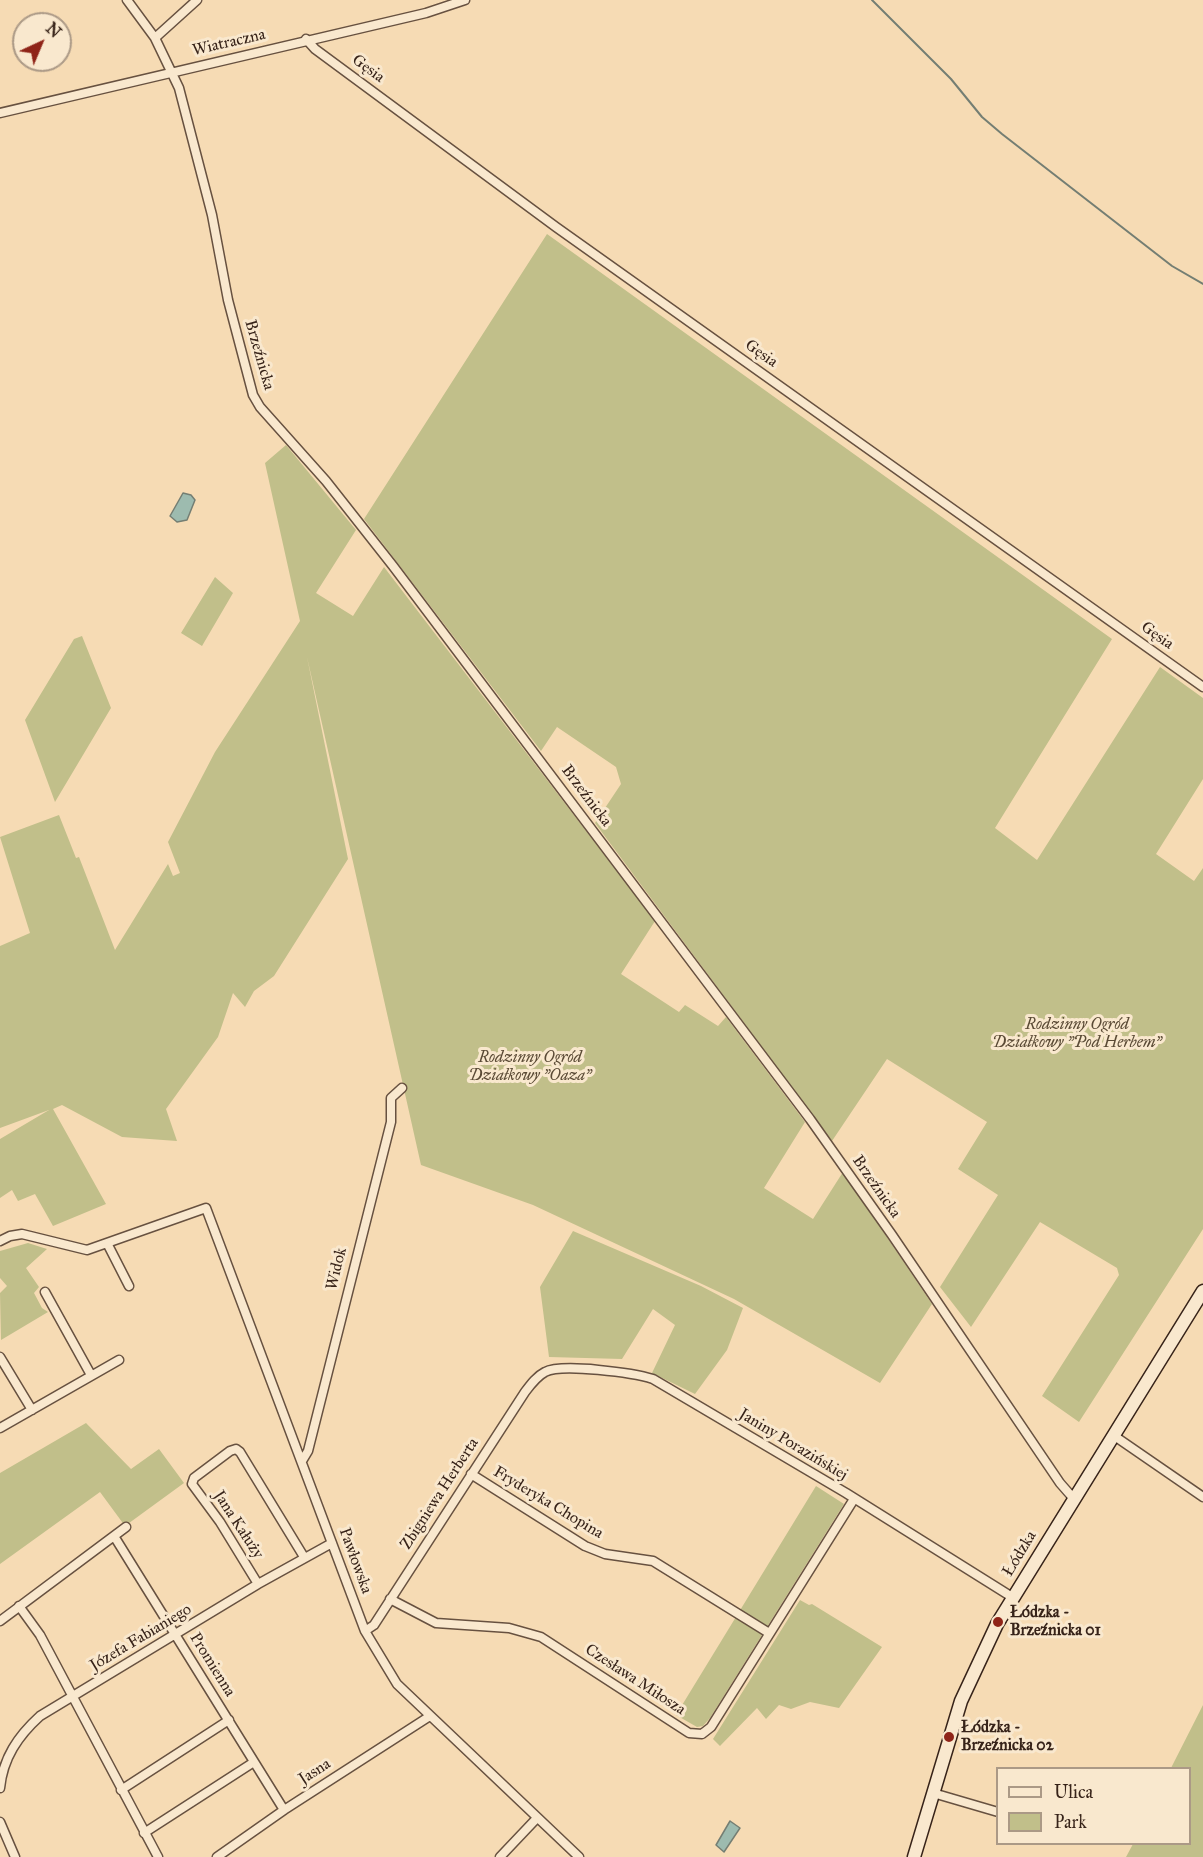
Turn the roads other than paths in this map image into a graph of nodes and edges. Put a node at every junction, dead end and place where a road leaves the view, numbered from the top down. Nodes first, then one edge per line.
1 (127, 0) edge
2 (197, 0) edge
3 (465, 0) edge
4 (155, 38) junction
5 (306, 39) junction
6 (173, 71) junction
7 (0, 113) edge
8 (1203, 687) edge
9 (402, 1088) dead end
10 (0, 1241) edge
11 (107, 1243) junction
12 (129, 1287) dead end
13 (1203, 1291) edge
14 (45, 1292) dead end
15 (0, 1357) edge
16 (119, 1360) dead end
17 (542, 1373) joint
18 (91, 1375) junction
19 (32, 1410) junction
20 (0, 1428) edge
21 (1113, 1435) junction
22 (302, 1461) junction
23 (471, 1474) junction
24 (1203, 1497) edge
25 (854, 1499) junction
26 (1074, 1499) junction
27 (126, 1527) dead end
28 (114, 1536) junction
29 (332, 1543) junction
30 (304, 1557) junction
31 (258, 1584) junction
32 (1012, 1598) junction
33 (390, 1599) junction
34 (19, 1606) junction
35 (0, 1621) edge
36 (365, 1631) junction
37 (769, 1633) junction
38 (176, 1634) junction
39 (71, 1698) junction
40 (430, 1716) junction
41 (229, 1720) junction
42 (254, 1762) junction
43 (0, 1788) edge
44 (120, 1790) junction
45 (933, 1793) junction
46 (284, 1810) junction
47 (996, 1811) edge
48 (537, 1818) junction
49 (0, 1822) edge
50 (144, 1833) junction
51 (15, 1857) edge
52 (158, 1857) edge
53 (217, 1857) edge
54 (500, 1857) edge
55 (579, 1857) edge
56 (914, 1857) edge

1 - 4 street, Brzeźnicka
2 - 4 street
3 - 5 street, Wiatraczna
4 - 6 street, Brzeźnicka
5 - 6 street, Wiatraczna
5 - 8 street, Gęsia
6 - 7 street, Wiatraczna
6 - 26 street, Brzeźnicka
9 - 22 street, Widok
10 - 11 street
11 - 12 street
11 - 22 street, Pawłowska
13 - 21 main road, Łódzka
14 - 18 street
15 - 19 street
16 - 18 street
17 - 23 street, Zbigniewa Herberta
17 - 25 street, Janiny Porazińskiej
18 - 19 street
19 - 20 street
21 - 24 street
21 - 26 main road, Łódzka
22 - 29 street, Pawłowska
23 - 33 street, Zbigniewa Herberta
23 - 37 street, Fryderyka Chopina
25 - 32 street, Janiny Porazińskiej
25 - 37 street, Czesława Miłosza
26 - 32 main road, Łódzka
27 - 28 street
28 - 34 street
28 - 38 street, Promienna
29 - 30 street, Józefa Fabianiego
29 - 36 street, Pawłowska
30 - 31 street, Józefa Fabianiego
30 - 31 street, Jana Kałuży
31 - 38 street, Józefa Fabianiego
32 - 45 main road, Łódzka
33 - 36 street, Zbigniewa Herberta
33 - 37 street, Czesława Miłosza
34 - 35 street
34 - 39 street
36 - 40 street, Pawłowska
38 - 39 street, Józefa Fabianiego
38 - 41 street, Promienna
39 - 43 street, Józefa Fabianiego
39 - 44 street
40 - 46 street, Jasna
40 - 48 street, Pawłowska
41 - 42 street, Promienna
41 - 44 street
42 - 46 street, Promienna
42 - 50 street
44 - 50 street
45 - 47 street
45 - 56 main road, Łódzka
46 - 53 street, Jasna
48 - 54 street
48 - 55 street, Pawłowska
49 - 51 street
50 - 52 street

